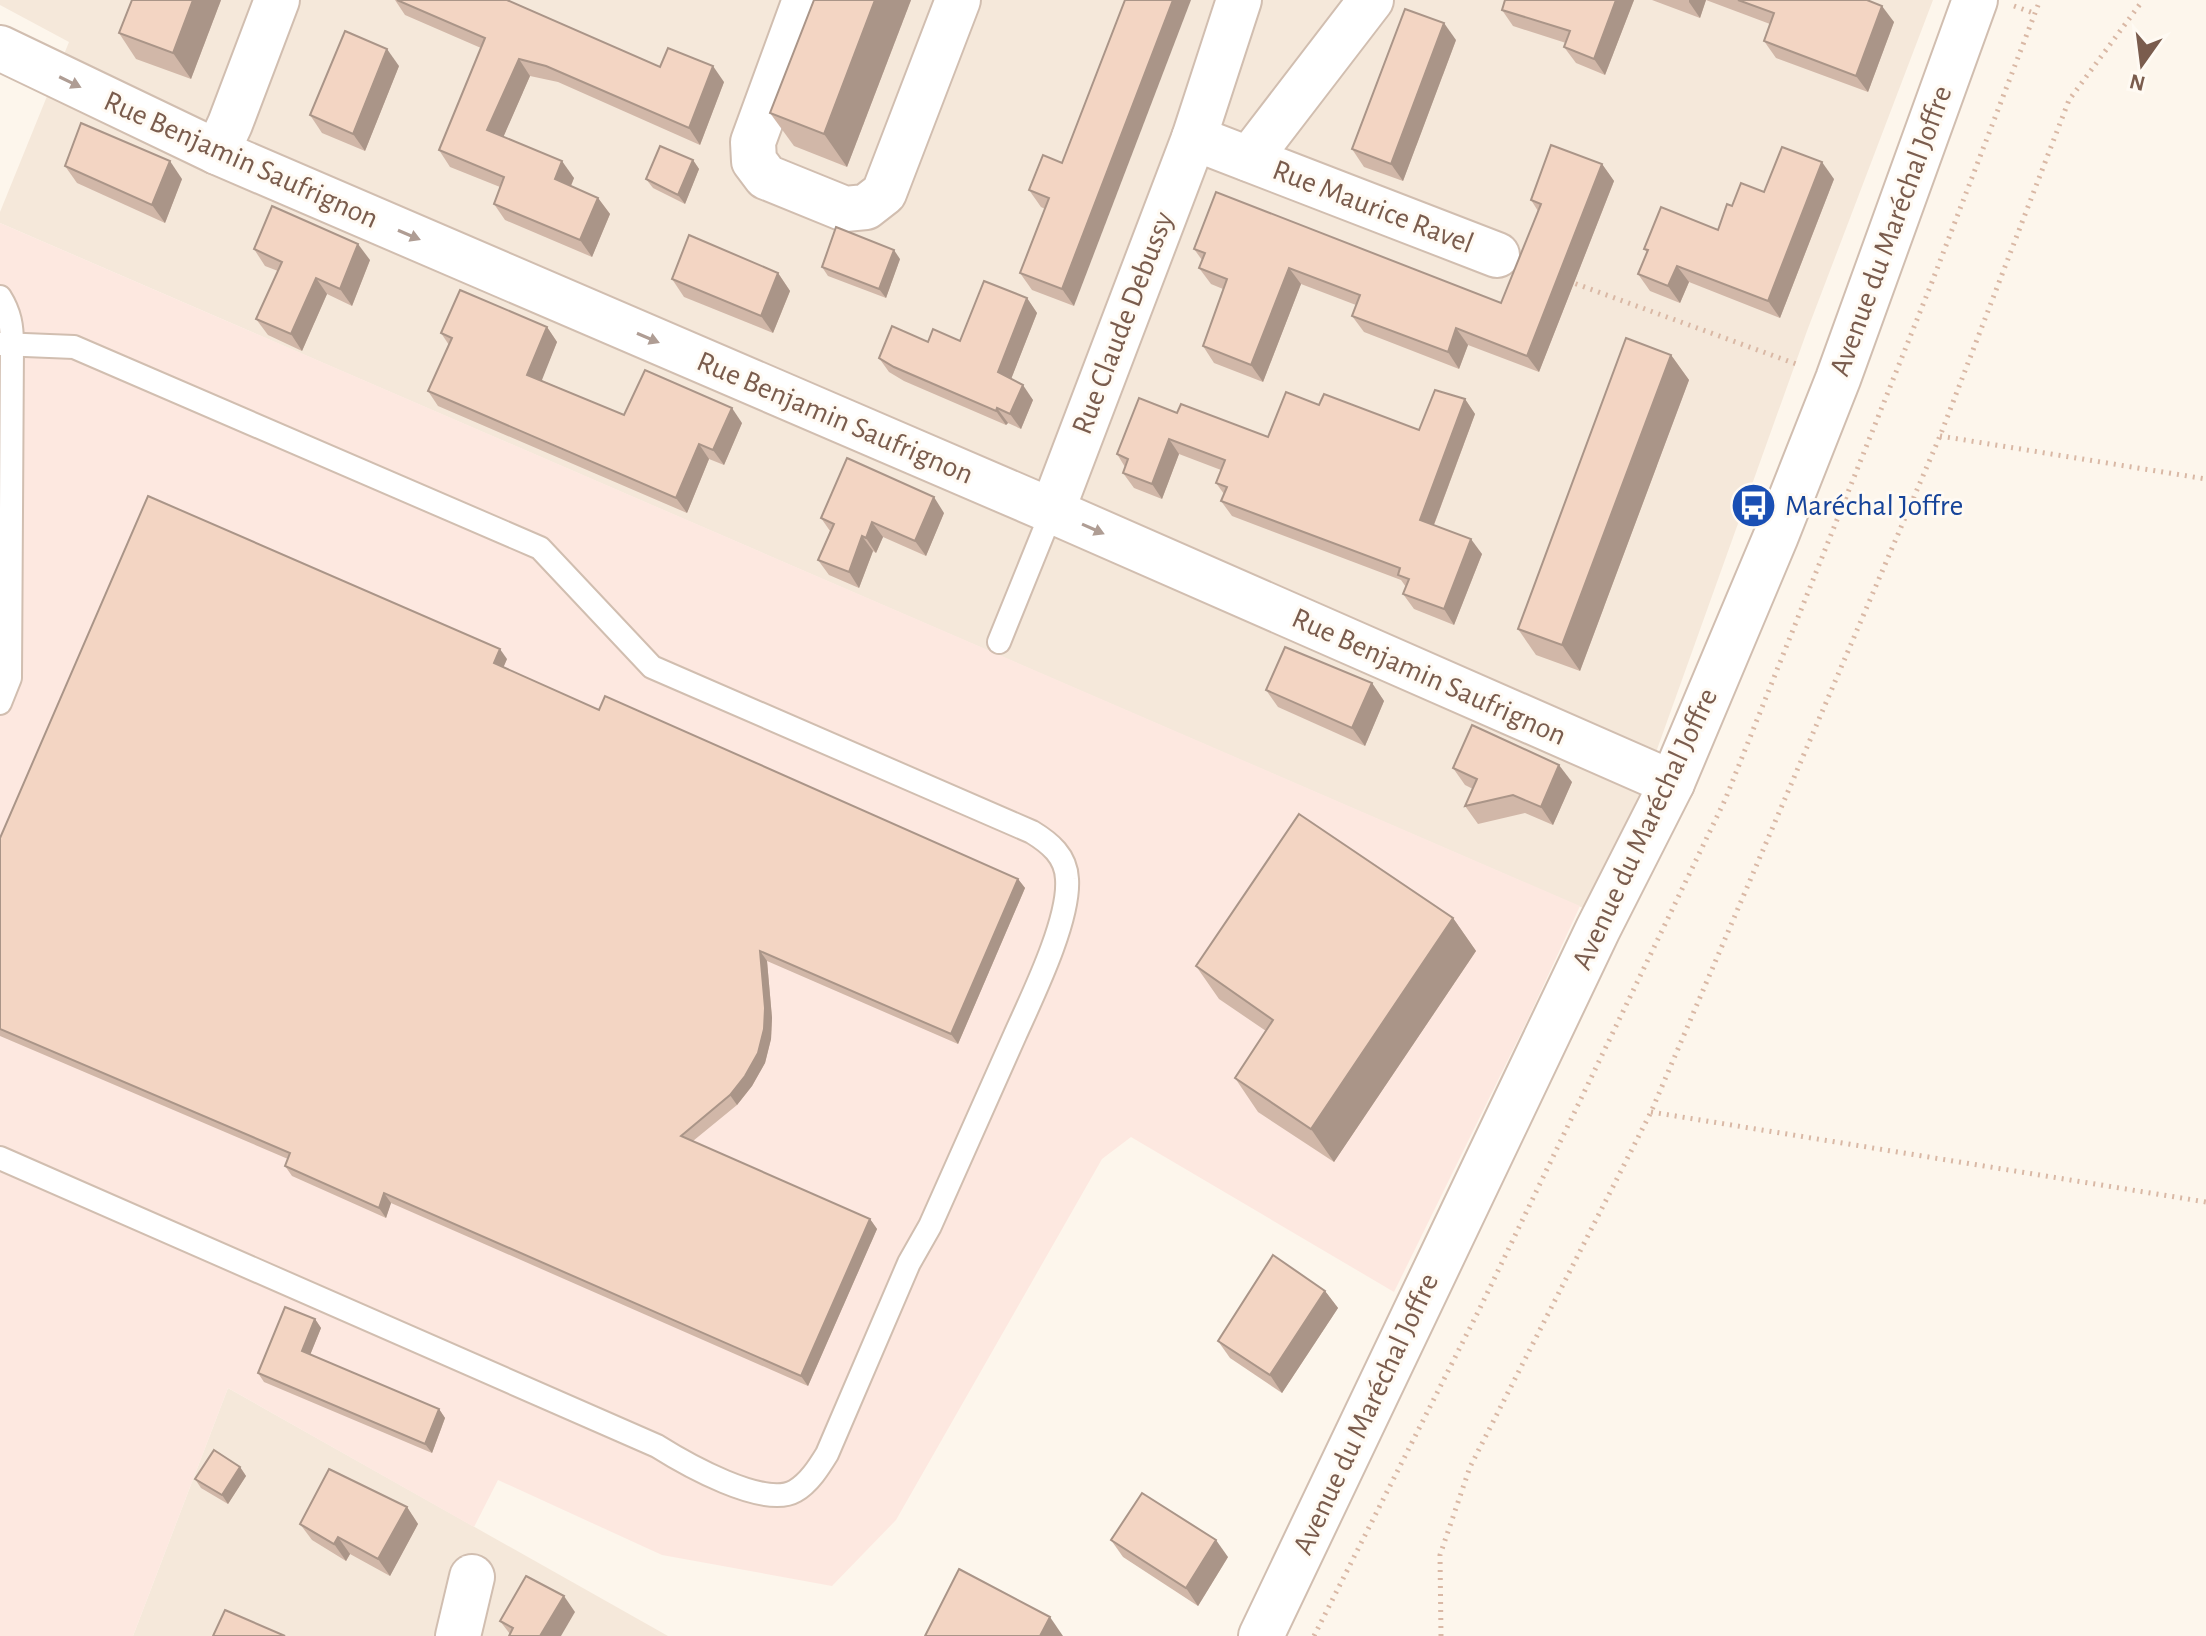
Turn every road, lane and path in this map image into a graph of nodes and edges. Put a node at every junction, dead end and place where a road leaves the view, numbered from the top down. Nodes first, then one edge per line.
1 (277, 0) edge
2 (803, 0) edge
3 (958, 0) edge
4 (1239, 0) edge
5 (1371, 0) edge
6 (1975, 0) edge
7 (2143, 0) edge
8 (0, 48) edge
9 (1194, 138) junction
10 (217, 152) junction
11 (1249, 159) junction
12 (1497, 255) dead end
13 (1556, 276) edge
14 (0, 297) edge
15 (6, 344) edge
16 (1838, 379) junction
17 (1940, 436) junction
18 (2206, 479) edge
19 (1052, 511) junction
20 (999, 642) dead end
21 (0, 703) edge
22 (1672, 783) junction
23 (1651, 1112) junction
24 (0, 1158) edge
25 (2206, 1202) edge
26 (472, 1577) dead end
27 (458, 1636) edge
28 (1261, 1636) edge
29 (1441, 1636) edge

1 - 10 street
2 - 3 street
4 - 9 street, Rue Claude Debussy
5 - 11 street, Rue Maurice Ravel
6 - 16 street, Avenue du Maréchal Joffre
7 - 17 path
8 -> 10 street, Rue Benjamin Saufrignon
9 - 11 street, Rue Maurice Ravel
9 - 19 street, Rue Claude Debussy
10 -> 19 street, Rue Benjamin Saufrignon
11 - 12 street, Rue Maurice Ravel
13 - 16 path
14 - 15 lane
15 - 21 lane
15 - 24 lane
16 - 22 street, Avenue du Maréchal Joffre
17 - 18 path
17 - 23 path
19 - 20 lane, Rue Claude Debussy
19 -> 22 street, Rue Benjamin Saufrignon
22 - 28 street, Avenue du Maréchal Joffre
23 - 25 path
23 - 29 path
26 - 27 street

